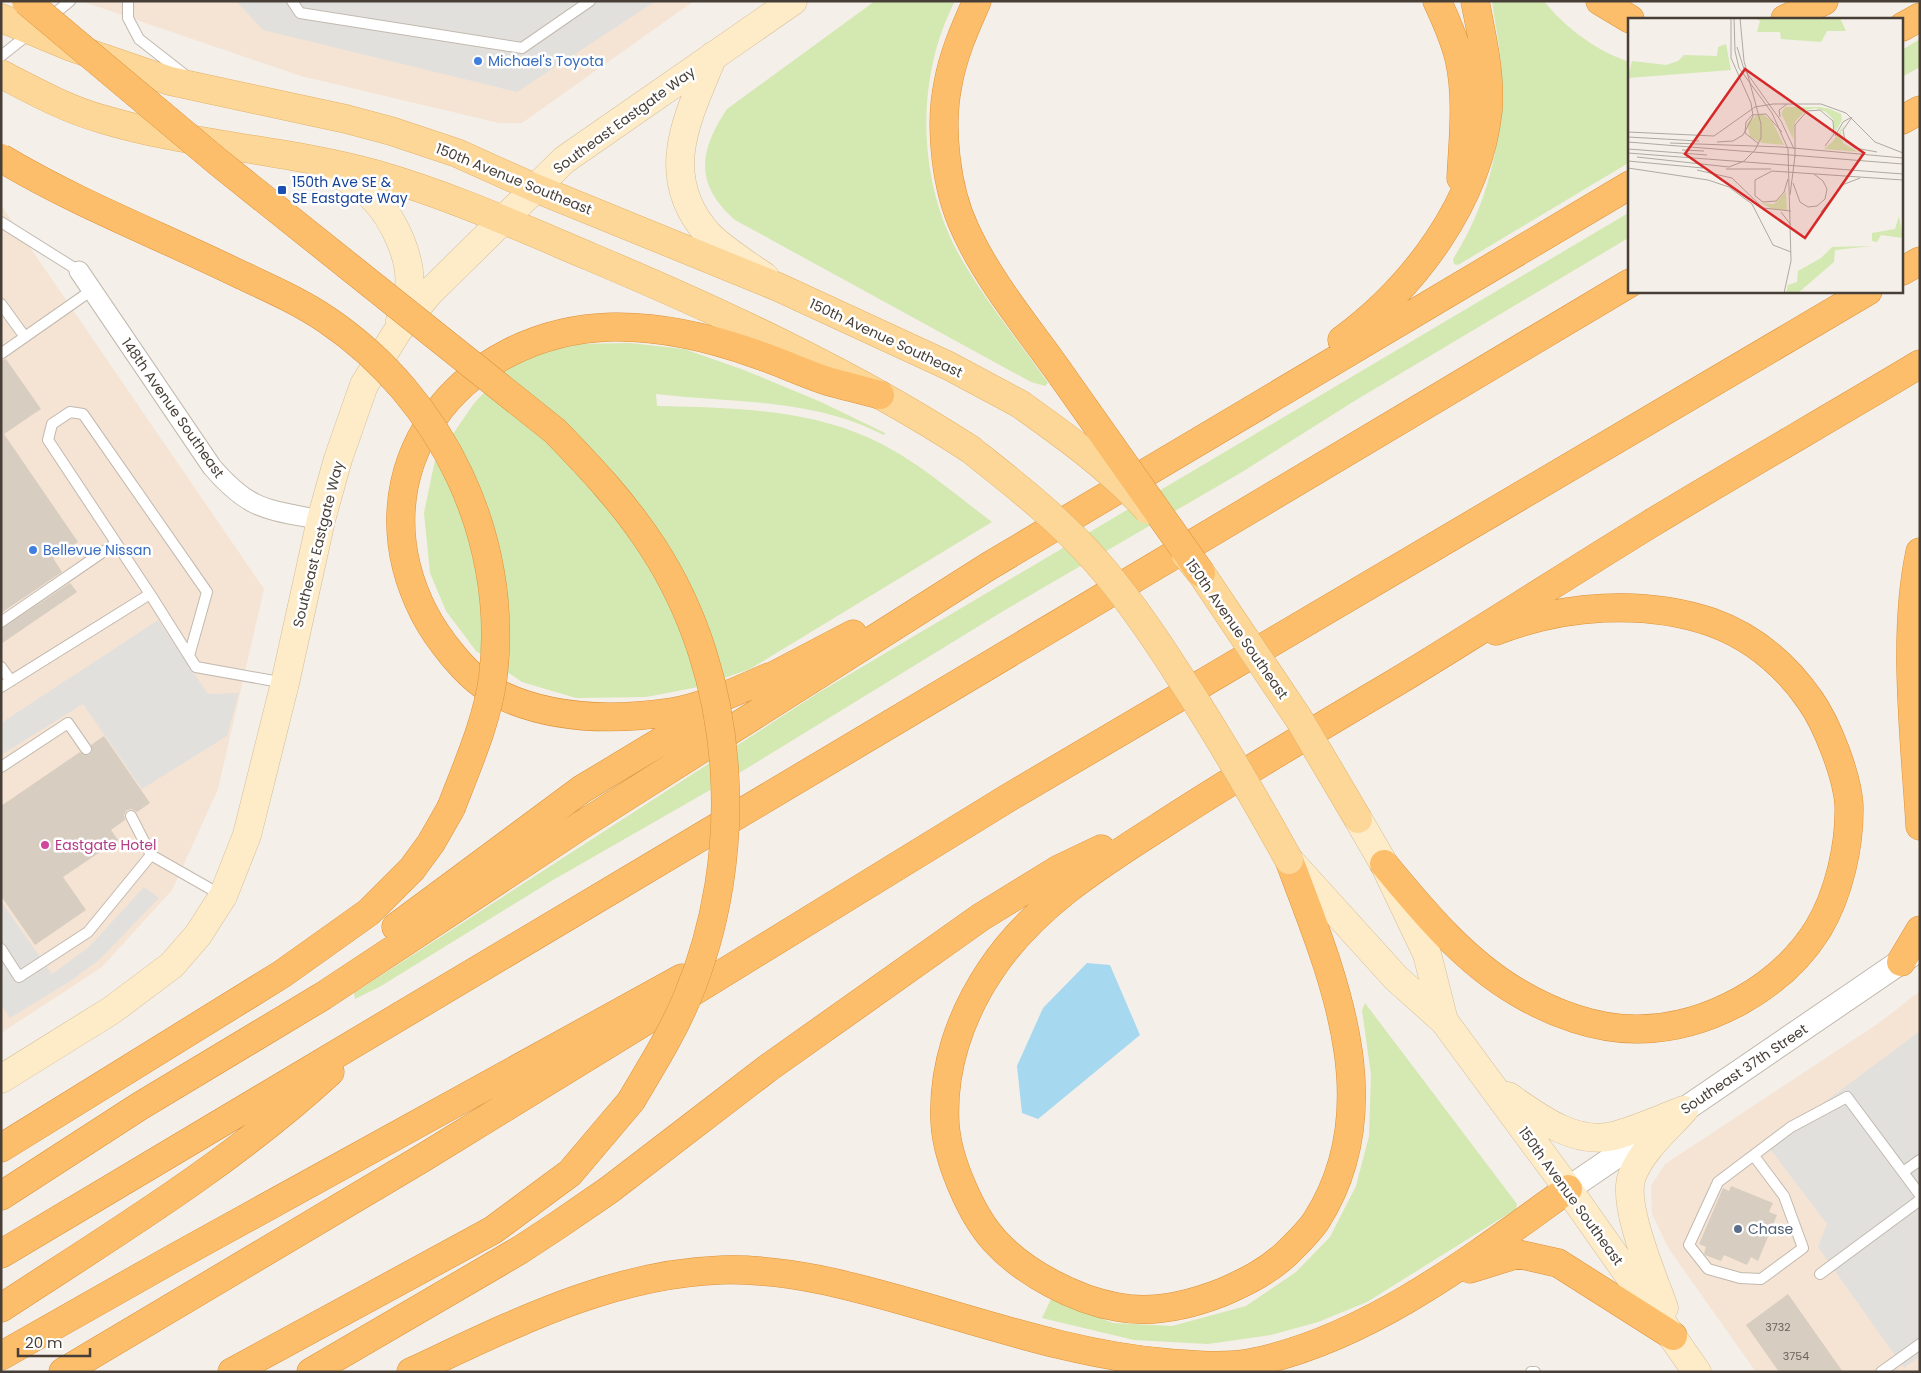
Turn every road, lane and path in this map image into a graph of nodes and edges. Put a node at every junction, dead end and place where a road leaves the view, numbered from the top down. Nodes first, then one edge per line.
1 (26, 1) edge
2 (70, 1) edge
3 (128, 1) edge
4 (292, 1) edge
5 (590, 1) edge
6 (793, 1) edge
7 (977, 1) edge
8 (1437, 1) edge
9 (1475, 1) edge
10 (1600, 1) edge
11 (1824, 1) edge
12 (1920, 17) edge
13 (1, 18) edge
14 (1628, 18) edge
15 (1786, 18) edge
16 (1904, 25) edge
17 (31, 31) junction
18 (1, 56) edge
19 (714, 56) junction
20 (1, 74) edge
21 (199, 87) junction
22 (1920, 110) edge
23 (1904, 119) edge
24 (296, 156) junction
25 (1, 158) edge
26 (1628, 186) edge
27 (535, 188) junction
28 (502, 220) junction
29 (1, 222) edge
30 (1443, 233) junction
31 (1920, 260) edge
32 (80, 270) joint
33 (1904, 270) edge
34 (1628, 284) edge
35 (778, 287) junction
36 (92, 290) junction
37 (1866, 292) edge
38 (1, 304) edge
39 (397, 332) junction
40 (24, 337) junction
41 (2, 353) edge
42 (1920, 364) edge
43 (880, 395) junction
44 (1242, 414) junction
45 (320, 520) junction
46 (116, 543) junction
47 (1920, 552) edge
48 (989, 566) junction
49 (1201, 573) junction
50 (150, 594) junction
51 (1, 622) edge
52 (189, 656) junction
53 (1431, 661) junction
54 (1, 667) edge
55 (769, 677) junction
56 (11, 681) junction
57 (285, 683) junction
58 (1, 688) edge
59 (86, 749) dead end
60 (1, 767) edge
61 (1918, 772) edge
62 (1008, 798) junction
63 (1197, 801) junction
64 (131, 816) dead end
65 (1920, 826) edge
66 (151, 855) junction
67 (1288, 860) junction
68 (1384, 864) junction
69 (223, 896) junction
70 (1920, 930) edge
71 (1, 949) edge
72 (1911, 955) edge
73 (1444, 1021) junction
74 (369, 1036) junction
75 (1, 1079) edge
76 (1490, 1084) junction
77 (140, 1106) junction
78 (1684, 1110) junction
79 (1, 1148) edge
80 (1754, 1156) junction
81 (1920, 1160) edge
82 (1903, 1172) junction
83 (1568, 1189) junction
84 (1920, 1195) edge
85 (1, 1196) edge
86 (1920, 1200) edge
87 (1, 1254) edge
88 (1454, 1272) junction
89 (1820, 1274) dead end
90 (1, 1308) edge
91 (1673, 1336) junction
92 (1920, 1344) edge
93 (1, 1356) edge
94 (1887, 1370) edge
95 (63, 1372) edge
96 (232, 1372) edge
97 (311, 1372) edge
98 (411, 1372) edge
99 (1531, 1372) edge
100 (1535, 1372) edge
101 (1697, 1372) edge

1 - 96 highway, bridge
2 - 17 lane
3 - 21 lane
4 - 5 lane
6 - 19 main road, Southeast Eastgate Way
7 - 49 highway, bridge
8 - 30 highway
9 - 30 highway
10 - 14 highway
11 - 15 highway
12 - 16 highway
13 - 17 main road
17 - 18 lane
17 - 21 main road, 150th Avenue Southeast
19 - 27 main road, Southeast Eastgate Way
19 - 35 main road
20 - 24 main road, 150th Avenue Southeast
21 - 27 main road, 150th Avenue Southeast
22 - 23 highway
24 - 28 main road, 150th Avenue Southeast
24 - 39 main road
25 - 79 highway, bridge
26 - 44 highway
27 - 28 main road, Southeast Eastgate Way
27 - 35 main road, 150th Avenue Southeast
28 - 39 main road, Southeast Eastgate Way
28 - 43 main road, 150th Avenue Southeast
29 - 32 lane
30 - 44 highway
31 - 33 highway
32 - 36 street, 148th Avenue Southeast
34 - 74 highway
35 - 49 main road, 150th Avenue Southeast, bridge
36 - 40 lane
36 - 45 street, 148th Avenue Southeast
37 - 62 highway
38 - 40 lane
39 - 45 main road, Southeast Eastgate Way
40 - 41 lane
42 - 53 highway
43 - 55 highway
43 - 67 main road, 150th Avenue Southeast, bridge
44 - 48 highway
45 - 57 main road, Southeast Eastgate Way
46 - 50 lane
46 - 51 lane
46 - 52 lane
47 - 61 highway
48 - 55 highway
48 - 77 highway
49 - 68 main road, 150th Avenue Southeast, bridge
50 - 52 lane
50 - 56 lane
52 - 57 lane
53 - 63 highway
53 - 68 highway
54 - 56 lane
55 - 77 highway
56 - 58 lane
57 - 69 main road, Southeast Eastgate Way
59 - 60 lane
61 - 65 highway
62 - 93 highway
62 - 95 highway
63 - 67 highway
63 - 97 highway
64 - 66 lane
66 - 69 lane
66 - 71 lane
67 - 73 main road, 150th Avenue Southeast
68 - 73 main road, 150th Avenue Southeast
69 - 75 main road, Southeast Eastgate Way
70 - 72 highway
72 - 78 street, Southeast 37th Street
73 - 76 main road, 150th Avenue Southeast
74 - 87 highway
74 - 90 highway
76 - 78 main road
76 - 83 main road, 150th Avenue Southeast
77 - 85 highway
78 - 83 street, Southeast 37th Street
78 - 91 main road
80 - 80 lane
80 - 82 lane
81 - 82 lane
82 - 84 lane
83 - 88 highway
83 - 91 main road, 150th Avenue Southeast
86 - 89 lane
88 - 91 highway
88 - 98 highway
91 - 101 main road, 150th Avenue Southeast
92 - 94 lane
99 - 100 lane

